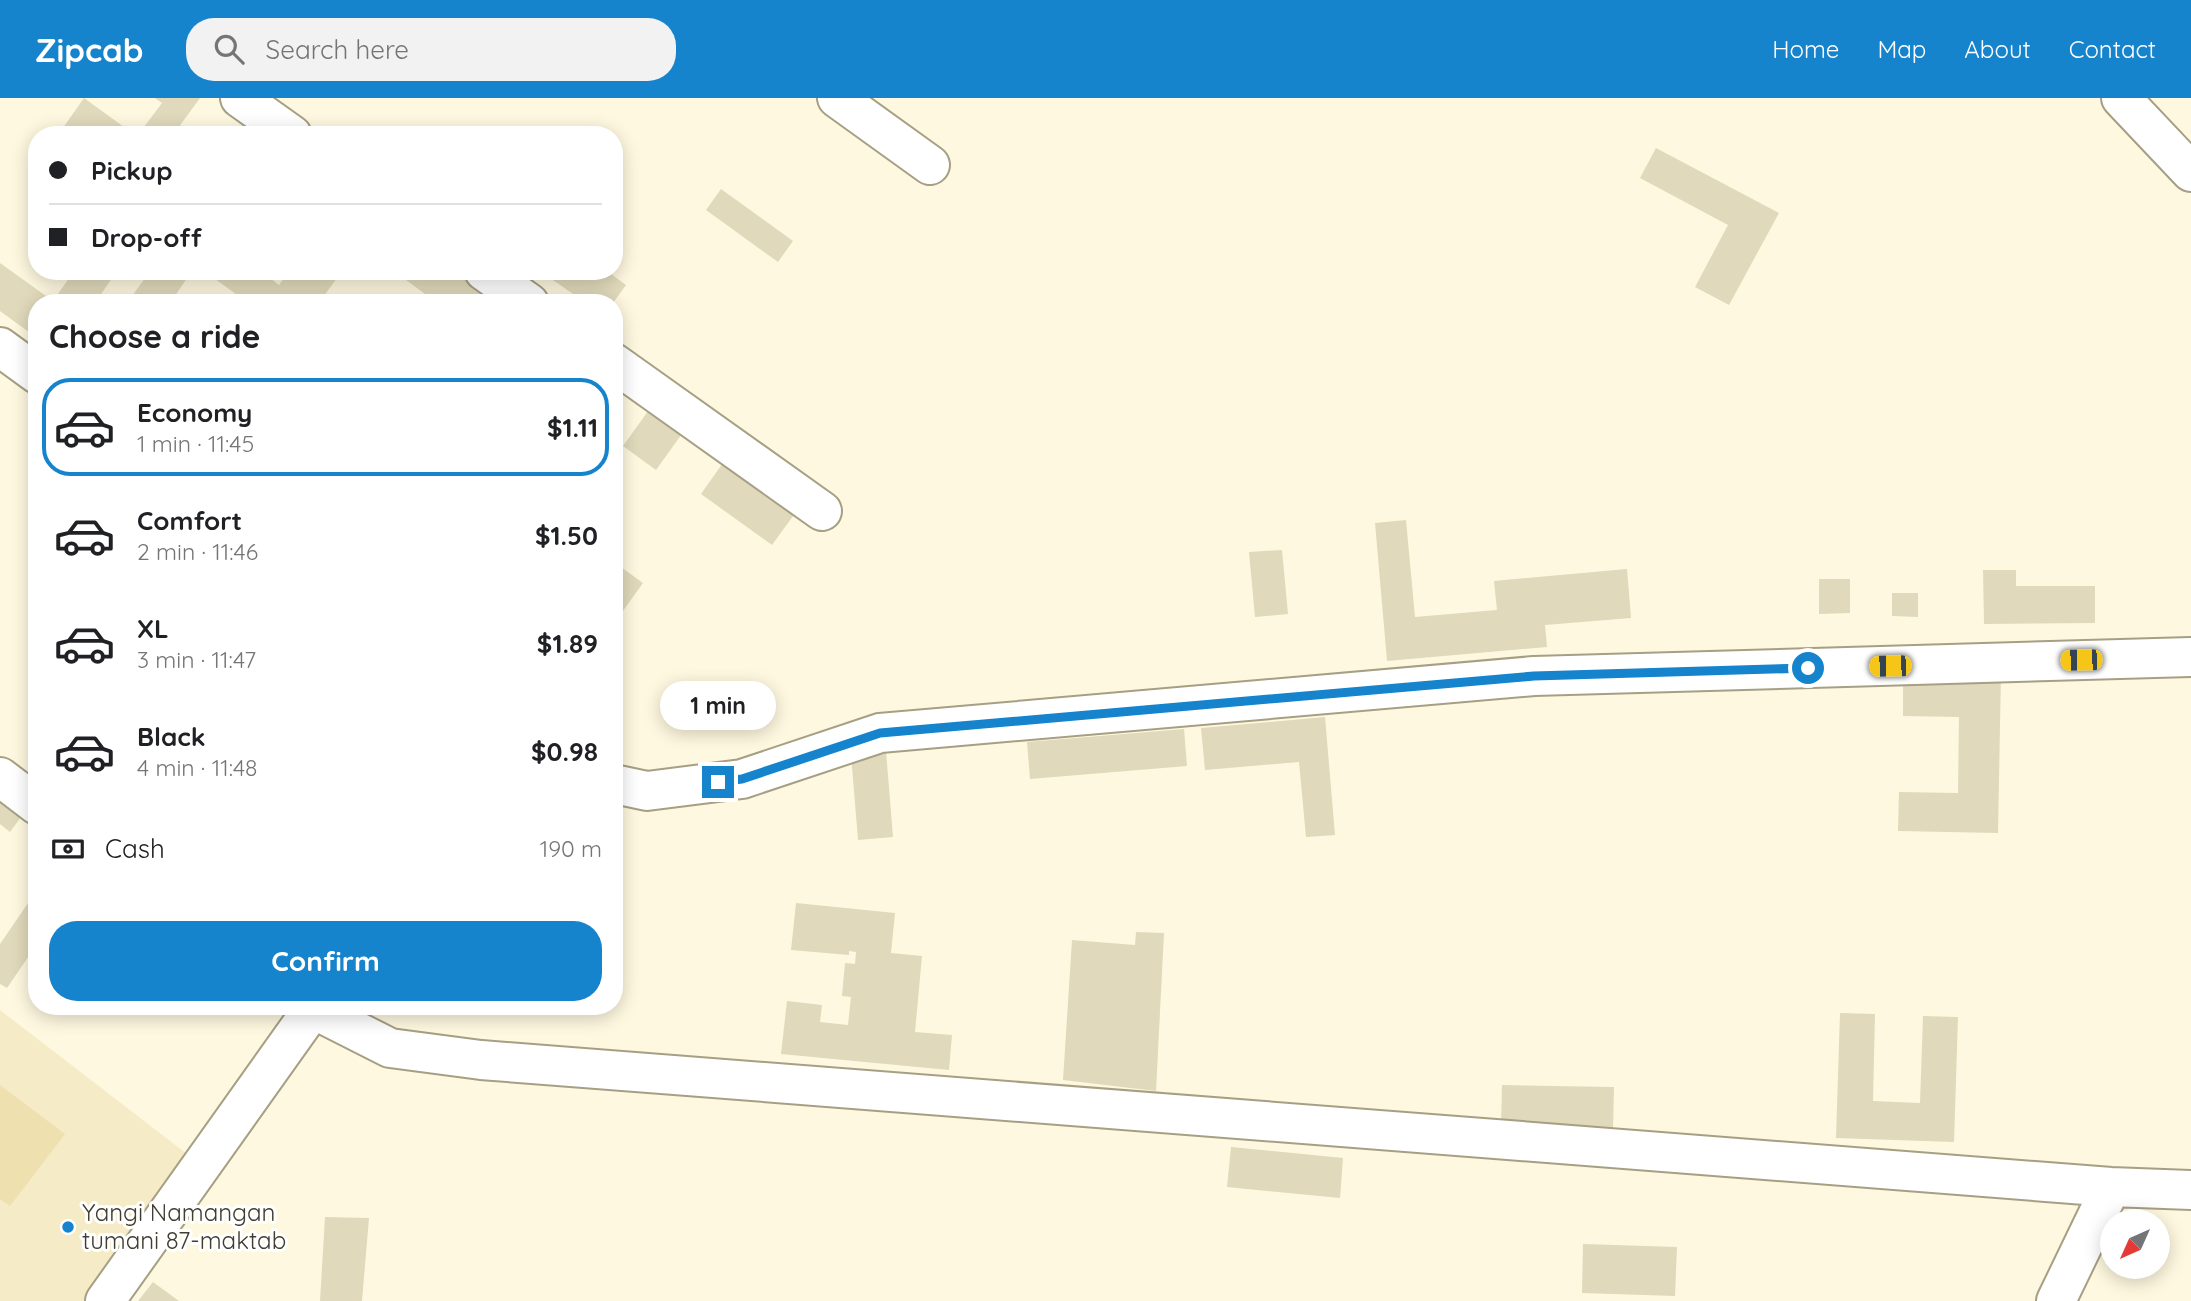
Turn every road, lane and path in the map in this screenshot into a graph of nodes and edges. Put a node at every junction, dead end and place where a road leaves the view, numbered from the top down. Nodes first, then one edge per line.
1 (240, 98) edge
2 (837, 98) edge
3 (2121, 98) edge
4 (279, 126) edge
5 (930, 164) dead end
6 (2191, 172) edge
7 (497, 280) edge
8 (516, 294) edge
9 (0, 347) edge
10 (28, 367) edge
11 (623, 369) edge
12 (822, 511) dead end
13 (2191, 657) edge
14 (0, 777) edge
15 (623, 786) edge
16 (28, 798) edge
17 (304, 1015) edge
18 (323, 1015) edge
19 (2111, 1187) junction
20 (2191, 1190) edge
21 (105, 1301) edge
22 (2056, 1301) edge

1 - 4 street
2 - 5 street
3 - 6 street
7 - 8 street
9 - 10 street
11 - 12 street
13 - 15 street
14 - 16 street
17 - 21 street
18 - 19 street
19 - 20 street
19 - 22 street

